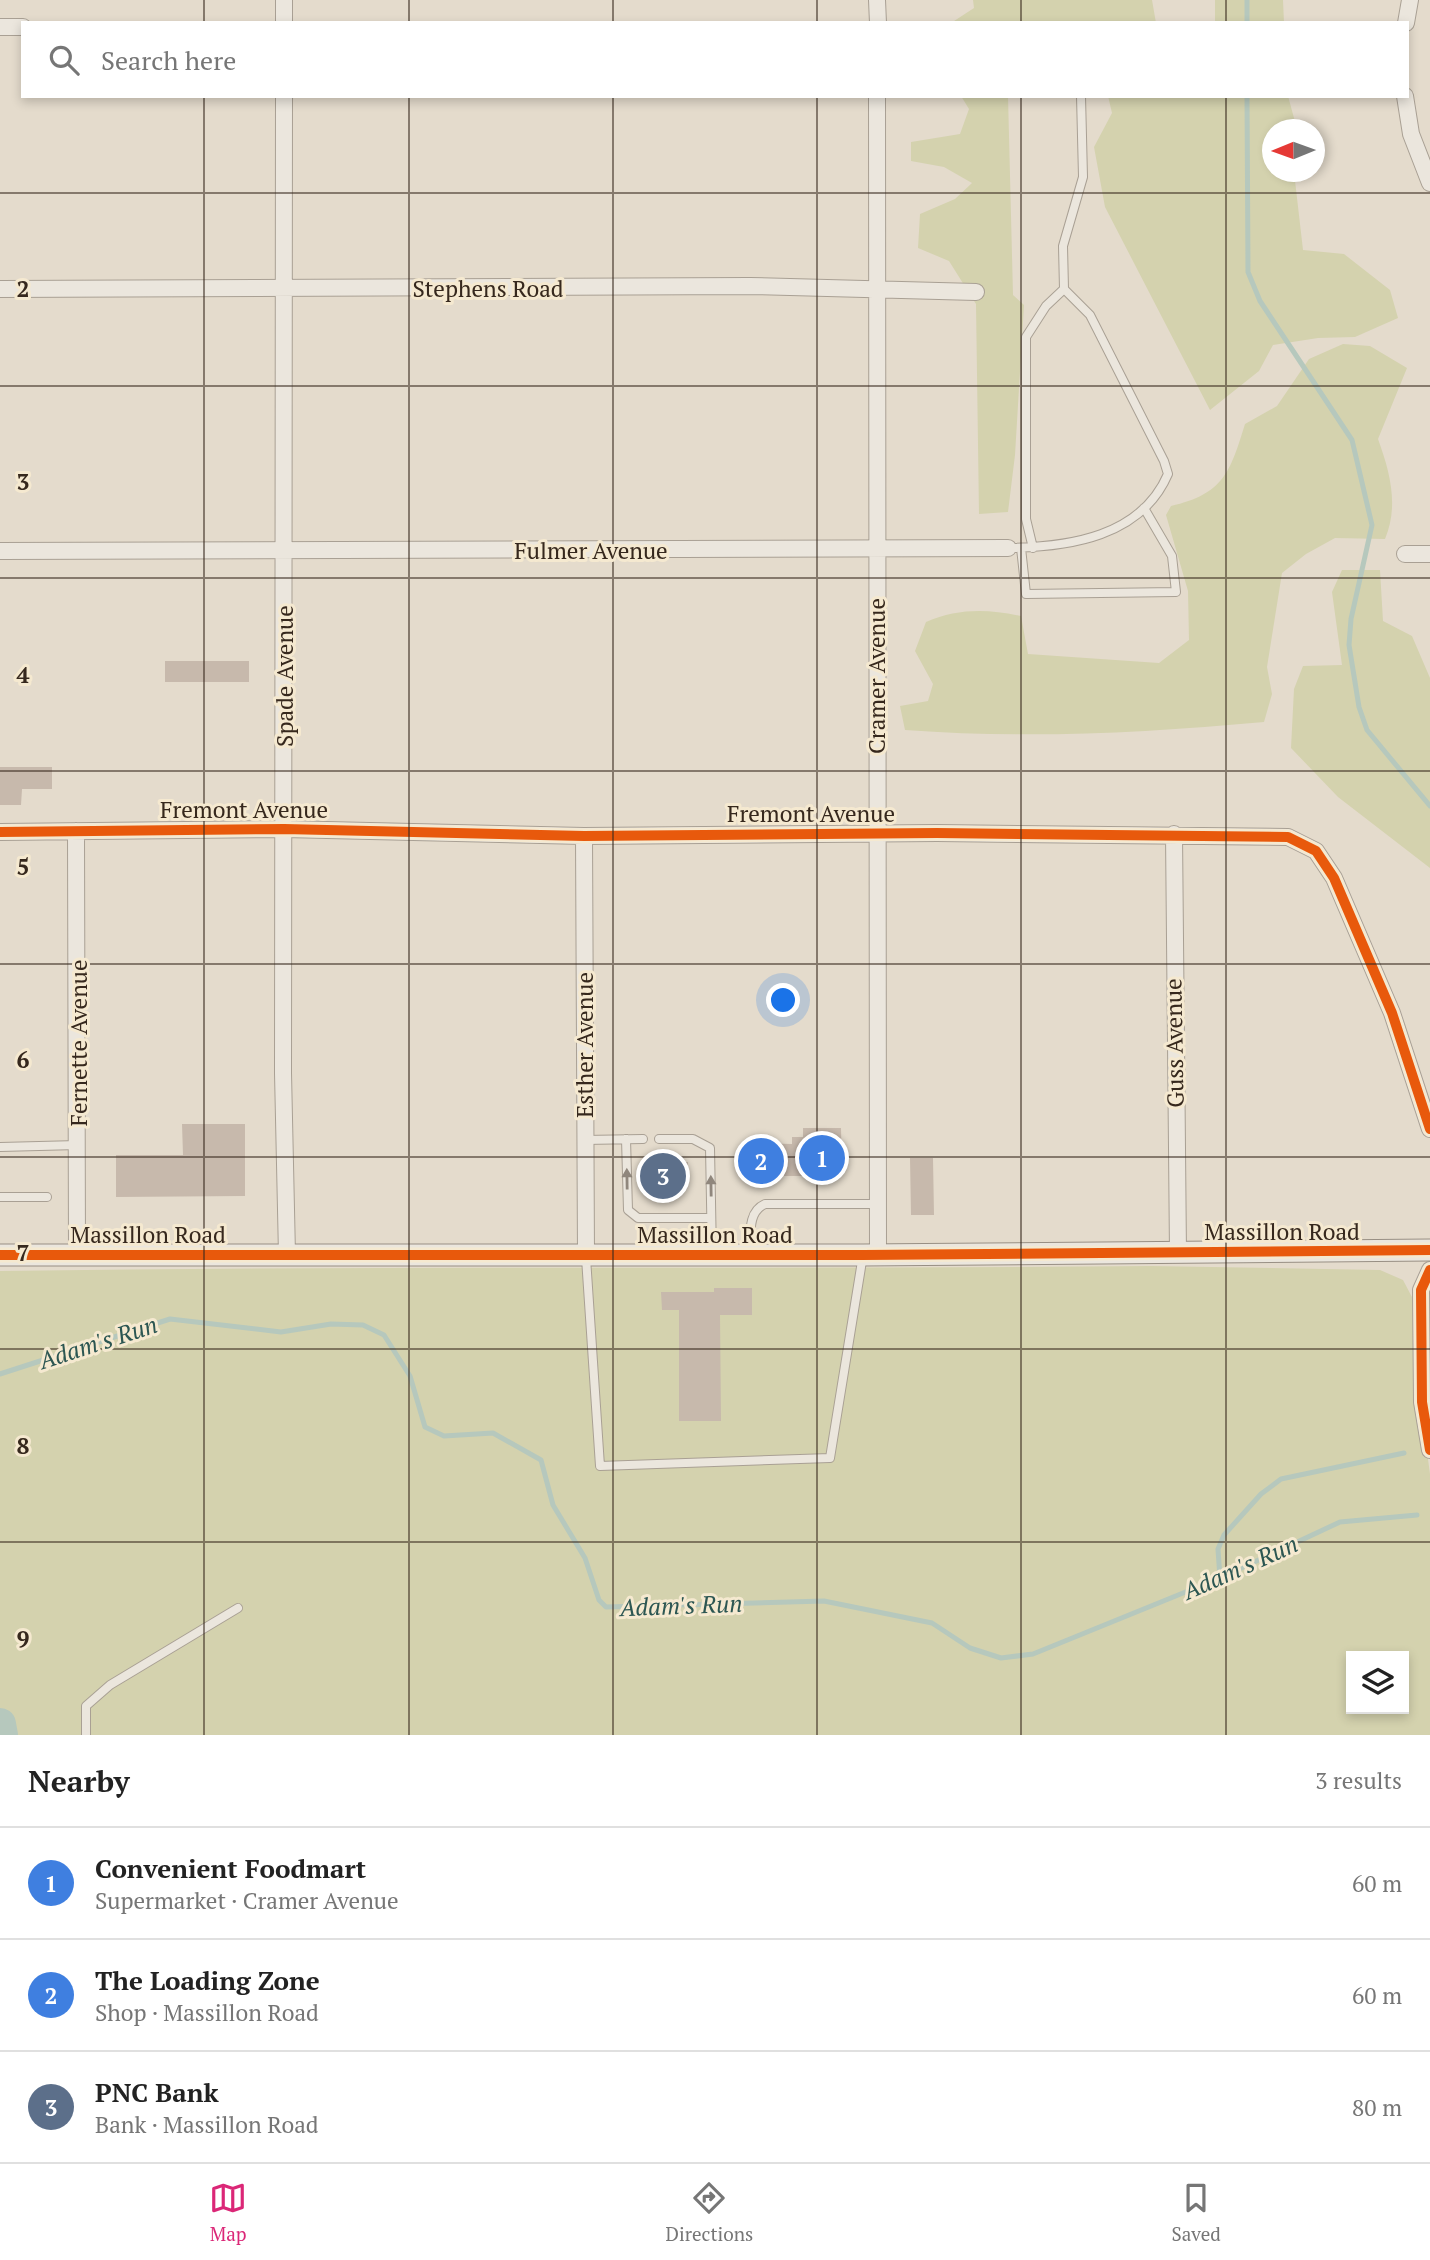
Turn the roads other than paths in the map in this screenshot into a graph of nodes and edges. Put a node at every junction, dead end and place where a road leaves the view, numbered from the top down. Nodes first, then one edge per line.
1 (284, 0) edge
2 (877, 0) edge
3 (1410, 0) edge
4 (284, 21) edge
5 (878, 21) edge
6 (1406, 21) edge
7 (0, 27) edge
8 (21, 27) edge
9 (284, 98) edge
10 (877, 98) edge
11 (1082, 98) edge
12 (1405, 98) edge
13 (1430, 183) edge
14 (285, 288) junction
15 (0, 289) edge
16 (1064, 289) junction
17 (876, 290) junction
18 (976, 292) dead end
19 (1144, 508) junction
20 (1015, 548) junction
21 (1033, 548) junction
22 (877, 550) junction
23 (0, 551) edge
24 (284, 551) junction
25 (1405, 554) dead end
26 (1430, 554) edge
27 (285, 829) junction
28 (76, 831) junction
29 (0, 832) edge
30 (876, 834) junction
31 (1174, 834) junction
32 (583, 836) junction
33 (1430, 1129) edge
34 (626, 1139) junction
35 (643, 1139) dead end
36 (659, 1139) dead end
37 (584, 1140) junction
38 (78, 1145) junction
39 (0, 1147) edge
40 (0, 1197) edge
41 (47, 1197) dead end
42 (879, 1204) junction
43 (711, 1218) junction
44 (1430, 1250) edge
45 (1178, 1253) junction
46 (0, 1255) edge
47 (287, 1255) junction
48 (586, 1255) junction
49 (712, 1255) junction
50 (750, 1255) junction
51 (871, 1255) junction
52 (77, 1256) junction
53 (1430, 1270) edge
54 (1430, 1450) edge
55 (238, 1608) dead end
56 (86, 1735) edge

1 - 4 street
2 - 5 street
3 - 6 street
7 - 8 street
9 - 14 street, Spade Avenue
10 - 17 street, Cramer Avenue
11 - 16 lane
12 - 13 street
14 - 15 street, Stephens Road
14 - 17 street, Stephens Road
14 - 24 street, Spade Avenue
16 - 19 lane, Fulmer Avenue
16 - 21 lane
17 - 18 street, Stephens Road
17 - 22 street, Cramer Avenue
19 - 20 lane
19 - 21 lane, Fulmer Avenue
20 - 21 lane, Fulmer Avenue
20 - 22 street, Fulmer Avenue
22 - 24 street, Fulmer Avenue
22 - 30 street, Cramer Avenue
23 - 24 street, Fulmer Avenue
24 - 27 street, Spade Avenue
25 - 26 street
27 - 28 street, Fremont Avenue
27 - 32 street, Fremont Avenue
27 - 47 street, Spade Avenue
28 - 29 street, Fremont Avenue
28 - 38 street, Fernette Avenue
30 - 31 street, Fremont Avenue
30 - 32 street, Fremont Avenue
30 - 42 street, Cramer Avenue
31 - 33 street, Fremont Avenue
31 - 45 street, Guss Avenue
32 - 37 street, Esther Avenue
34 - 35 lane
34 - 37 lane
43 -> 34 lane
43 -> 36 lane
37 - 48 street, Esther Avenue
38 - 39 lane
38 - 52 street, Fernette Avenue
40 - 41 lane
42 - 50 lane
42 - 51 street, Cramer Avenue
43 - 49 lane
44 - 45 street, Massillon Road
45 - 51 street, Massillon Road
46 - 52 street, Massillon Road
47 - 48 street, Massillon Road
47 - 52 street, Massillon Road
48 - 49 street, Massillon Road
48 - 51 lane
49 - 50 street, Massillon Road
50 - 51 street, Massillon Road
53 - 54 street
55 - 56 lane

